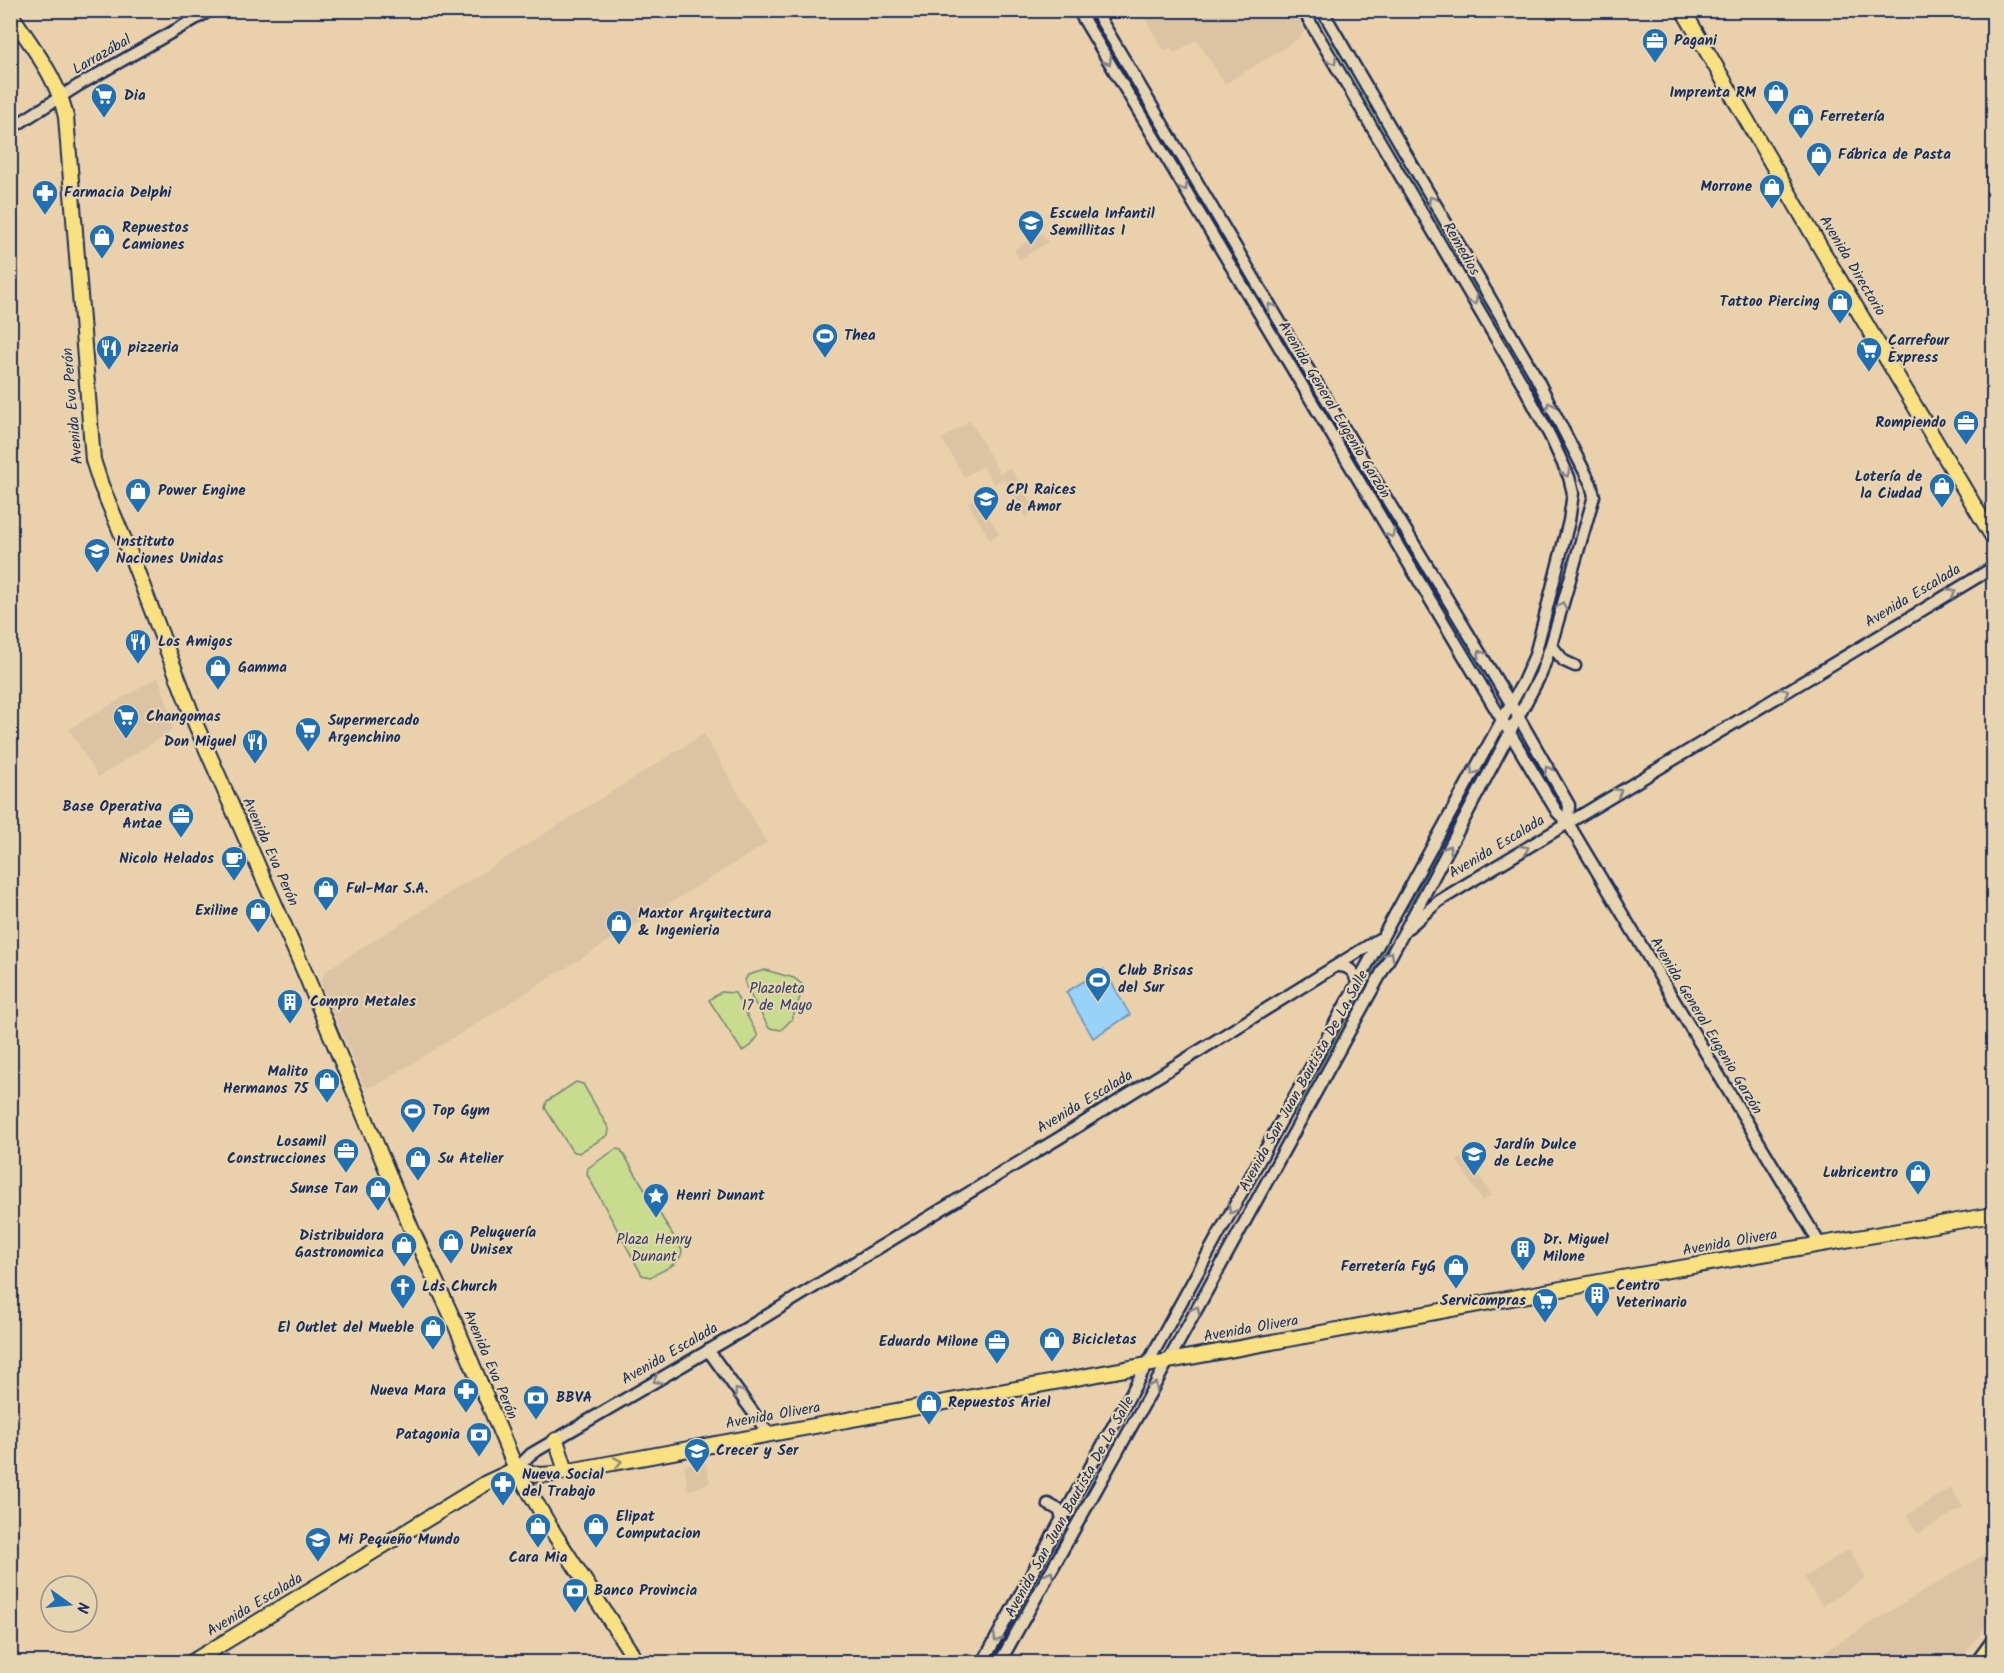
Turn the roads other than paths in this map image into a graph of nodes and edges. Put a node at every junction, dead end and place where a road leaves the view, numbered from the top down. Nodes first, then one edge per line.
1 (211, 10) edge
2 (1078, 10) edge
3 (1095, 10) edge
4 (1303, 10) edge
5 (1322, 10) edge
6 (1683, 10) edge
7 (10, 14) edge
8 (61, 97) junction
9 (10, 129) edge
10 (1594, 496) joint
11 (1571, 510) joint
12 (1994, 539) edge
13 (1994, 567) edge
14 (1551, 645) junction
15 (1575, 666) dead end
16 (1511, 704) junction
17 (1518, 718) junction
18 (1502, 720) junction
19 (1510, 734) junction
20 (1568, 823) junction
21 (1402, 933) junction
22 (1381, 938) junction
23 (1336, 966) junction
24 (1357, 983) junction
25 (1994, 1217) edge
26 (1820, 1244) junction
27 (708, 1350) junction
28 (1168, 1361) junction
29 (1146, 1366) junction
30 (768, 1433) junction
31 (556, 1440) junction
32 (516, 1470) junction
33 (566, 1472) junction
34 (1048, 1504) dead end
35 (1063, 1520) junction
36 (1994, 1643) edge
37 (192, 1662) edge
38 (637, 1662) edge
39 (983, 1662) edge
40 (1000, 1662) edge
41 (1980, 1662) edge

1 - 8 street, Larrazábal
2 -> 18 street, Avenida General Eugenio Garzón
16 -> 3 street, Avenida General Eugenio Garzón
4 -> 11 street, Remedios
10 -> 5 street, Remedios
6 - 12 main road, Avenida Directorio
7 - 8 main road, Avenida Eva Perón
8 - 9 street, Larrazábal
8 - 32 main road, Avenida Eva Perón
14 -> 10 street, Avenida San Juan Bautista De La Salle
11 - 16 street, Avenida San Juan Bautista De La Salle
20 -> 13 street, Avenida Escalada
14 - 15 street
14 - 17 street, Avenida San Juan Bautista De La Salle
16 - 17 street, Avenida General Eugenio Garzón
16 - 18 street, Avenida San Juan Bautista De La Salle
17 - 19 street, Avenida San Juan Bautista De La Salle
20 -> 17 street, Avenida General Eugenio Garzón
18 - 19 street, Avenida General Eugenio Garzón
18 -> 22 street, Avenida San Juan Bautista De La Salle
19 - 20 street, Avenida General Eugenio Garzón
21 -> 19 street, Avenida San Juan Bautista De La Salle
21 -> 20 street, Avenida Escalada
20 - 26 street, Avenida General Eugenio Garzón
21 - 22 street, Avenida Escalada
28 -> 21 street, Avenida San Juan Bautista De La Salle
22 - 23 street, Avenida Escalada
22 - 24 street, Avenida San Juan Bautista De La Salle
23 - 24 street
23 - 27 street, Avenida Escalada
24 -> 29 street, Avenida San Juan Bautista De La Salle
25 - 26 main road, Avenida Olivera
26 - 28 main road, Avenida Olivera
30 -> 27 street
27 -> 31 street, Avenida Escalada
28 - 29 main road, Avenida Olivera
40 -> 28 street, Avenida San Juan Bautista De La Salle
29 - 30 main road, Avenida Olivera
29 - 35 street, Avenida San Juan Bautista De La Salle
33 -> 30 main road, Avenida Olivera
31 - 32 street, Avenida Escalada
31 - 33 main road
32 - 33 main road, Avenida Olivera
32 - 37 main road, Avenida Escalada
32 - 38 main road, Avenida Eva Perón
34 - 35 street
35 -> 39 street, Avenida San Juan Bautista De La Salle
36 - 41 highway

